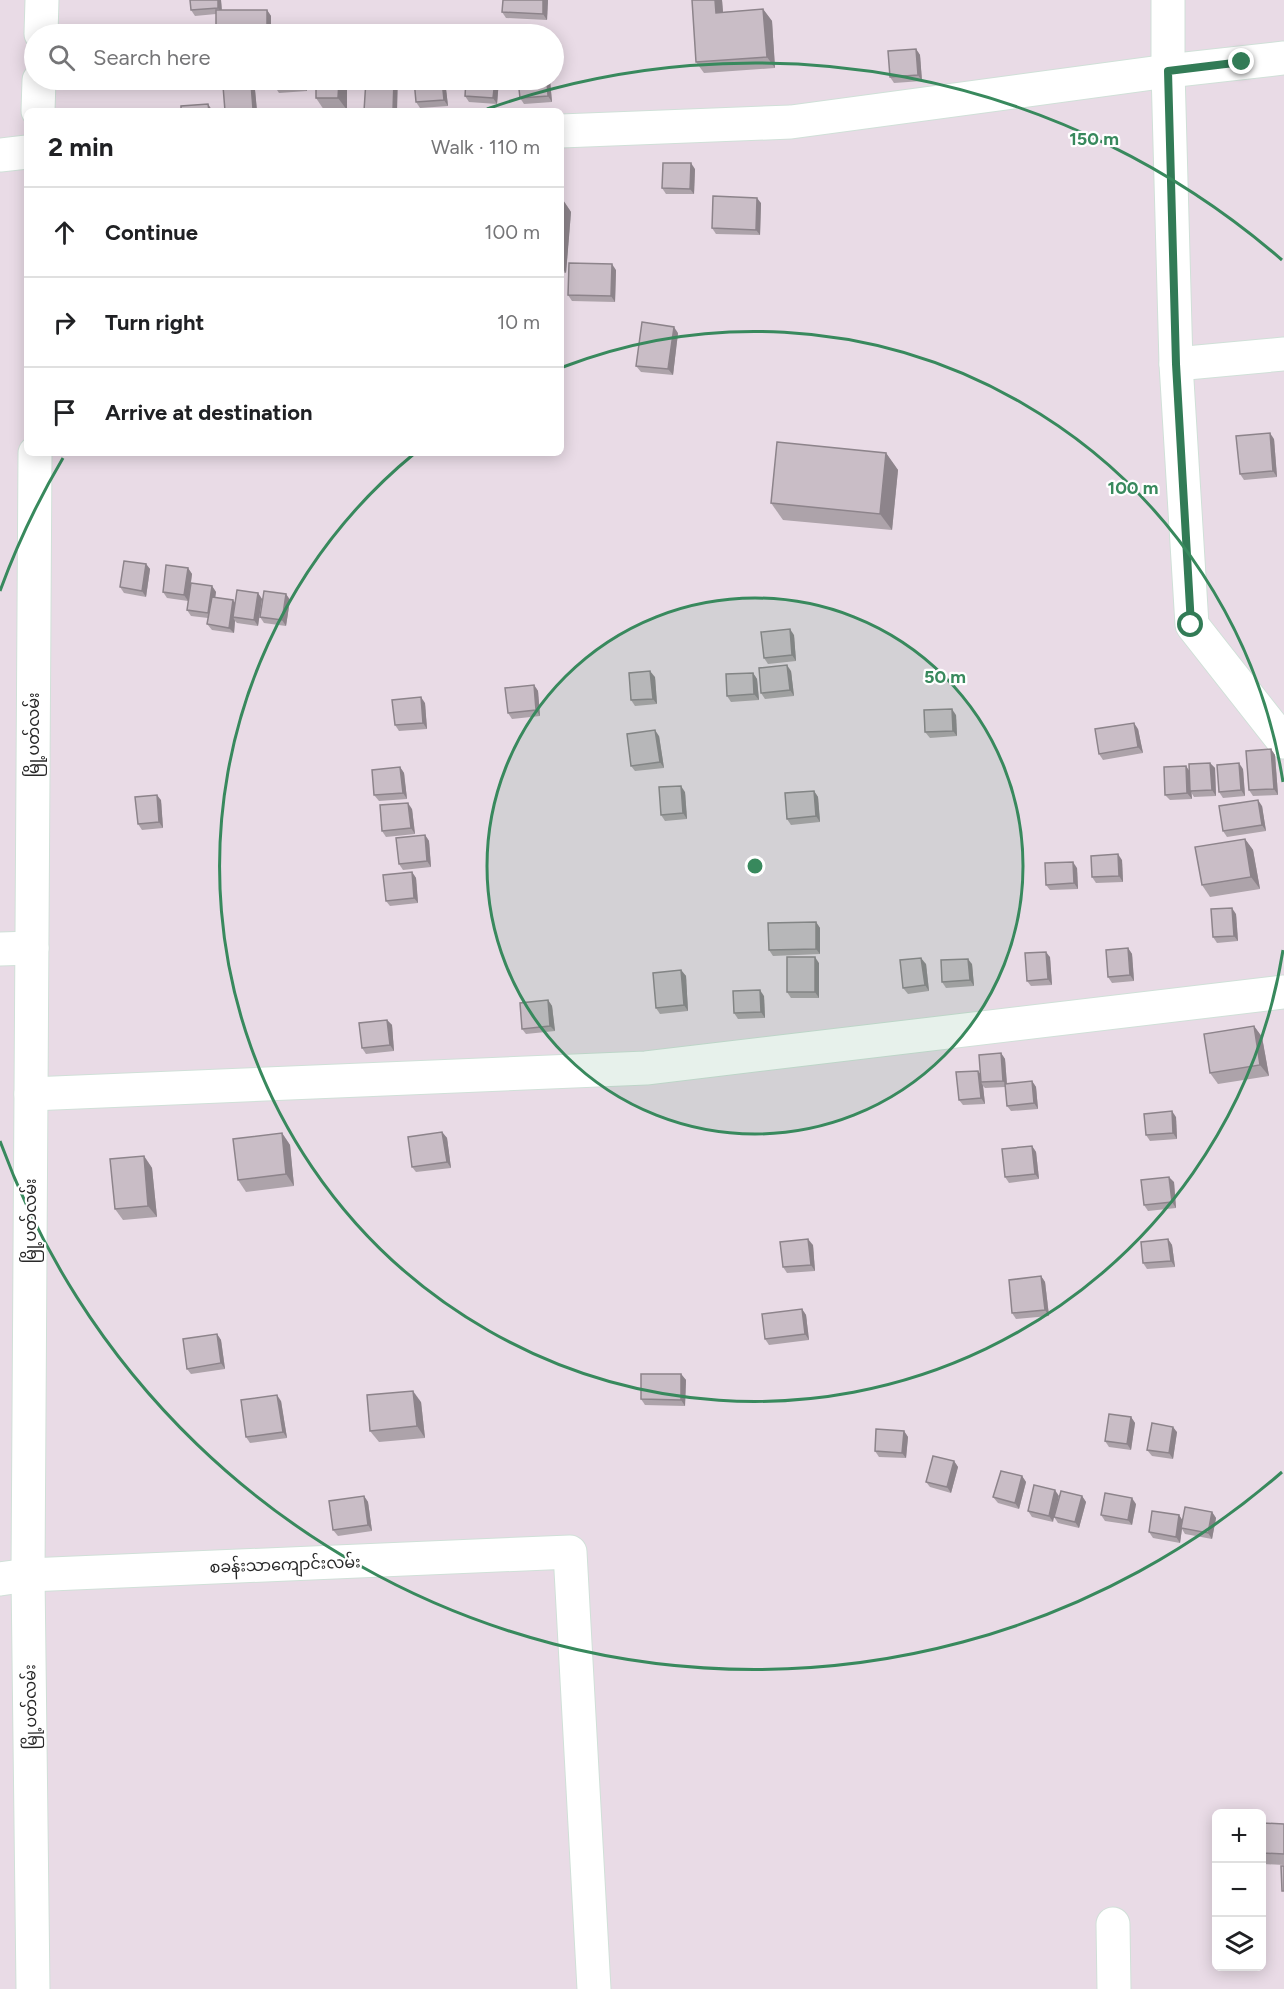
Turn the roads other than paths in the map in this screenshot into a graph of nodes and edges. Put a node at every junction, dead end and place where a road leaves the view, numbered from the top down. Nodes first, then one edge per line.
1 (42, 0) edge
2 (1168, 0) edge
3 (41, 24) edge
4 (1284, 58) edge
5 (1168, 71) junction
6 (39, 90) edge
7 (39, 108) edge
8 (564, 131) edge
9 (24, 152) edge
10 (0, 155) edge
11 (1284, 354) edge
12 (1176, 364) junction
13 (35, 456) edge
14 (1284, 742) edge
15 (16, 949) edge
16 (1284, 992) edge
17 (31, 1094) junction
18 (14, 1577) edge
19 (1113, 1924) dead end
20 (33, 1989) edge
21 (594, 1989) edge
22 (1114, 1989) edge

1 - 3 street
2 - 5 street
4 - 5 street
5 - 8 street
5 - 12 street
6 - 7 street
9 - 10 street
11 - 12 street
12 - 14 street
13 - 15 street, မြို့ပတ်လမ်း
15 - 17 street, မြို့ပတ်လမ်း
16 - 17 street
17 - 18 street, မြို့ပတ်လမ်း
18 - 20 street, မြို့ပတ်လမ်း
18 - 21 street, စခန်းသာကျောင်းလမ်း
19 - 22 street

